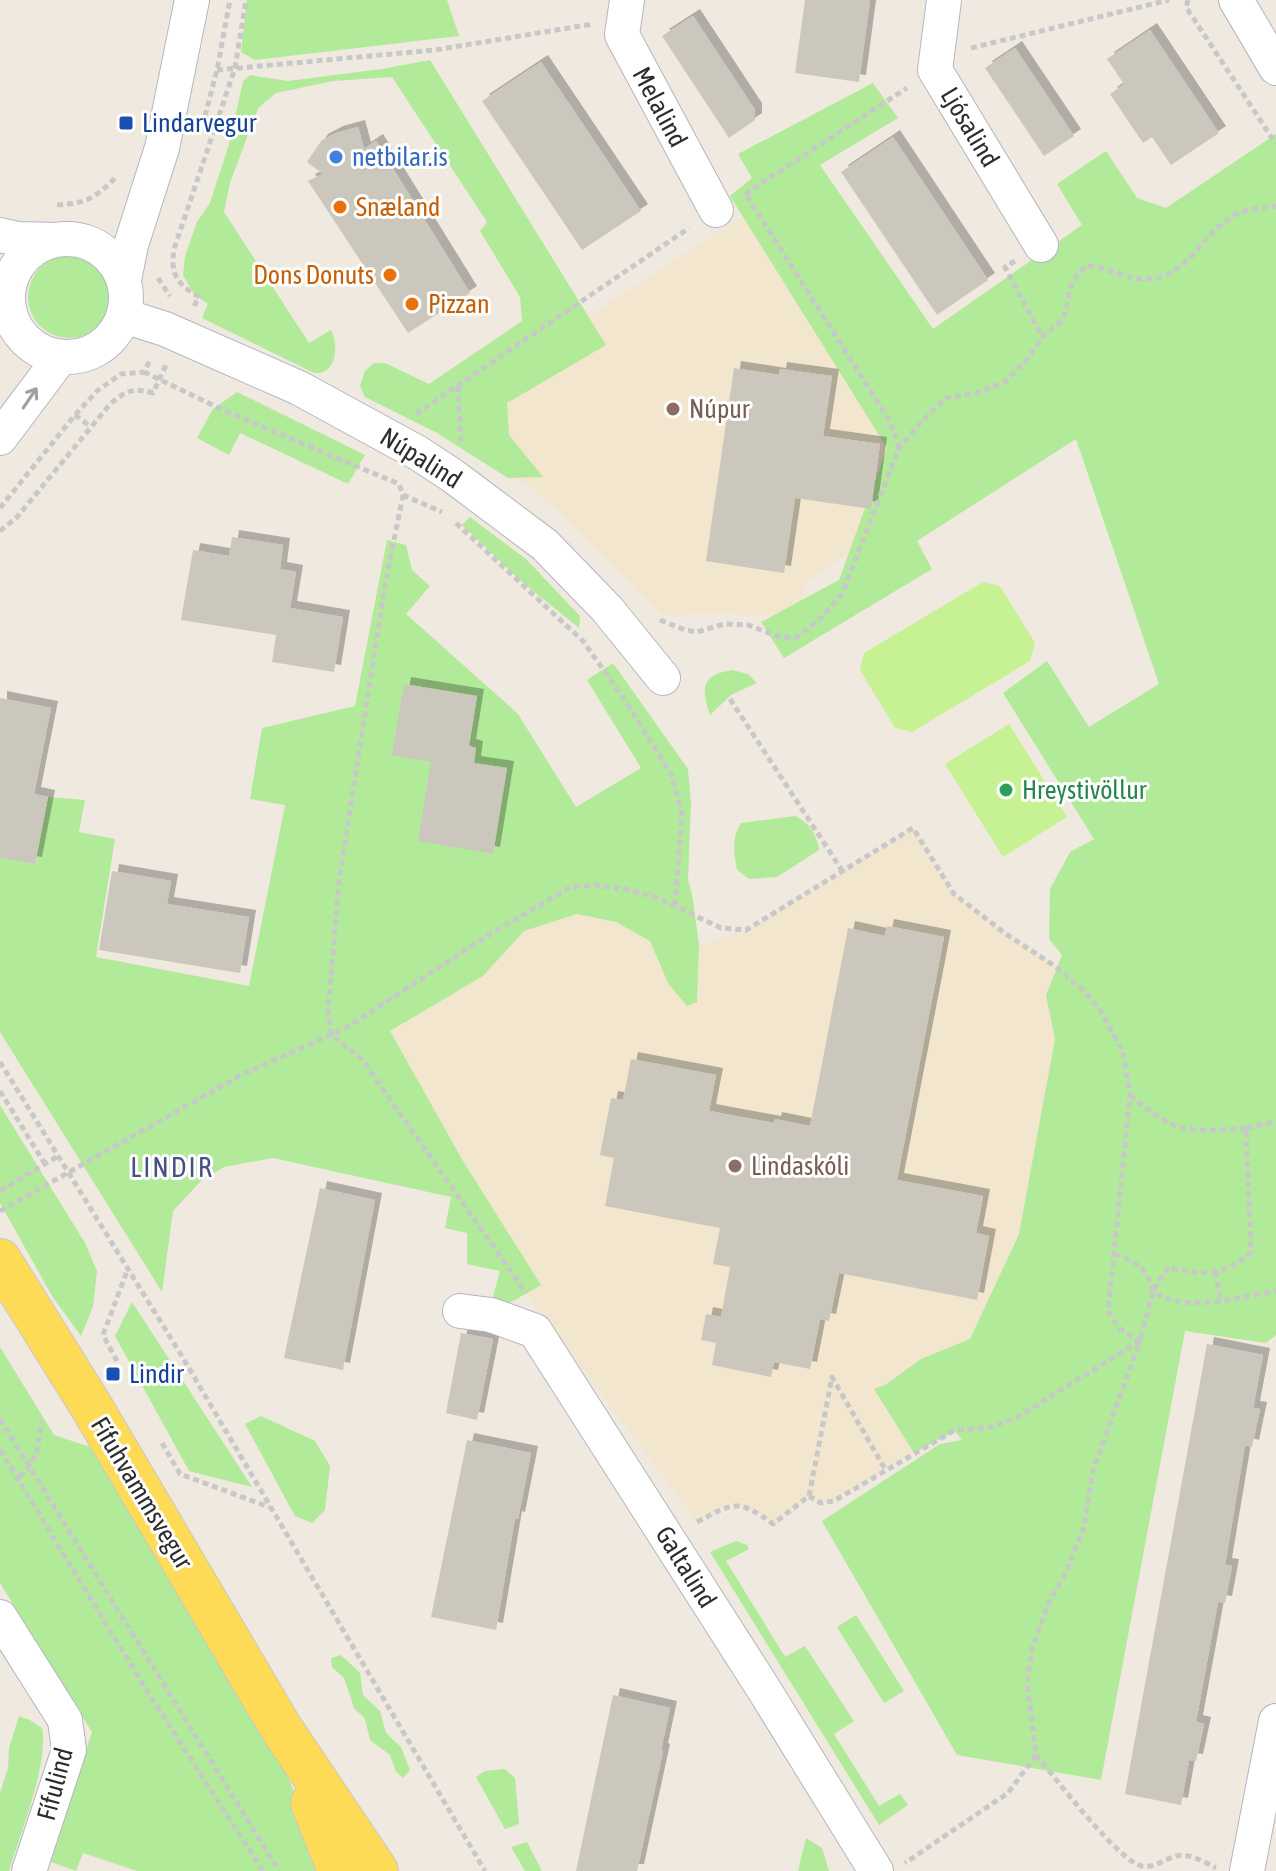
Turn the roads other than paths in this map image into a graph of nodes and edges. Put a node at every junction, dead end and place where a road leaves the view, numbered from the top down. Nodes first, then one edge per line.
1 (192, 0) edge
2 (627, 0) edge
3 (944, 0) edge
4 (1236, 0) edge
5 (1276, 68) edge
6 (139, 184) junction
7 (716, 210) road end
8 (0, 235) edge
9 (69, 240) junction
10 (1041, 245) road end
11 (124, 280) junction
12 (124, 316) junction
13 (5, 319) edge
14 (60, 358) junction
15 (0, 438) edge
16 (663, 678) dead end
17 (0, 1260) edge
18 (460, 1311) dead end
19 (0, 1617) edge
20 (1276, 1721) edge
21 (281, 1728) junction
22 (888, 1868) edge
23 (29, 1871) edge
24 (339, 1871) edge
25 (377, 1871) edge
26 (1247, 1871) edge

1 - 6 street
2 - 7 street, Melalind
3 - 10 street, Ljósalind
4 - 5 street
6 - 9 street
6 - 11 street
8 - 9 street
9 - 11 street
9 - 13 street
11 - 12 street
12 - 14 street
12 - 16 street, Núpalind
13 - 14 street
15 -> 14 street
17 - 21 main road, Fífuhvammsvegur
18 - 22 street, Galtalind
19 - 23 street, Fífulind
20 - 26 street
21 - 24 main road, Fífuhvammsvegur
21 - 25 main road, Fífuhvammsvegur

